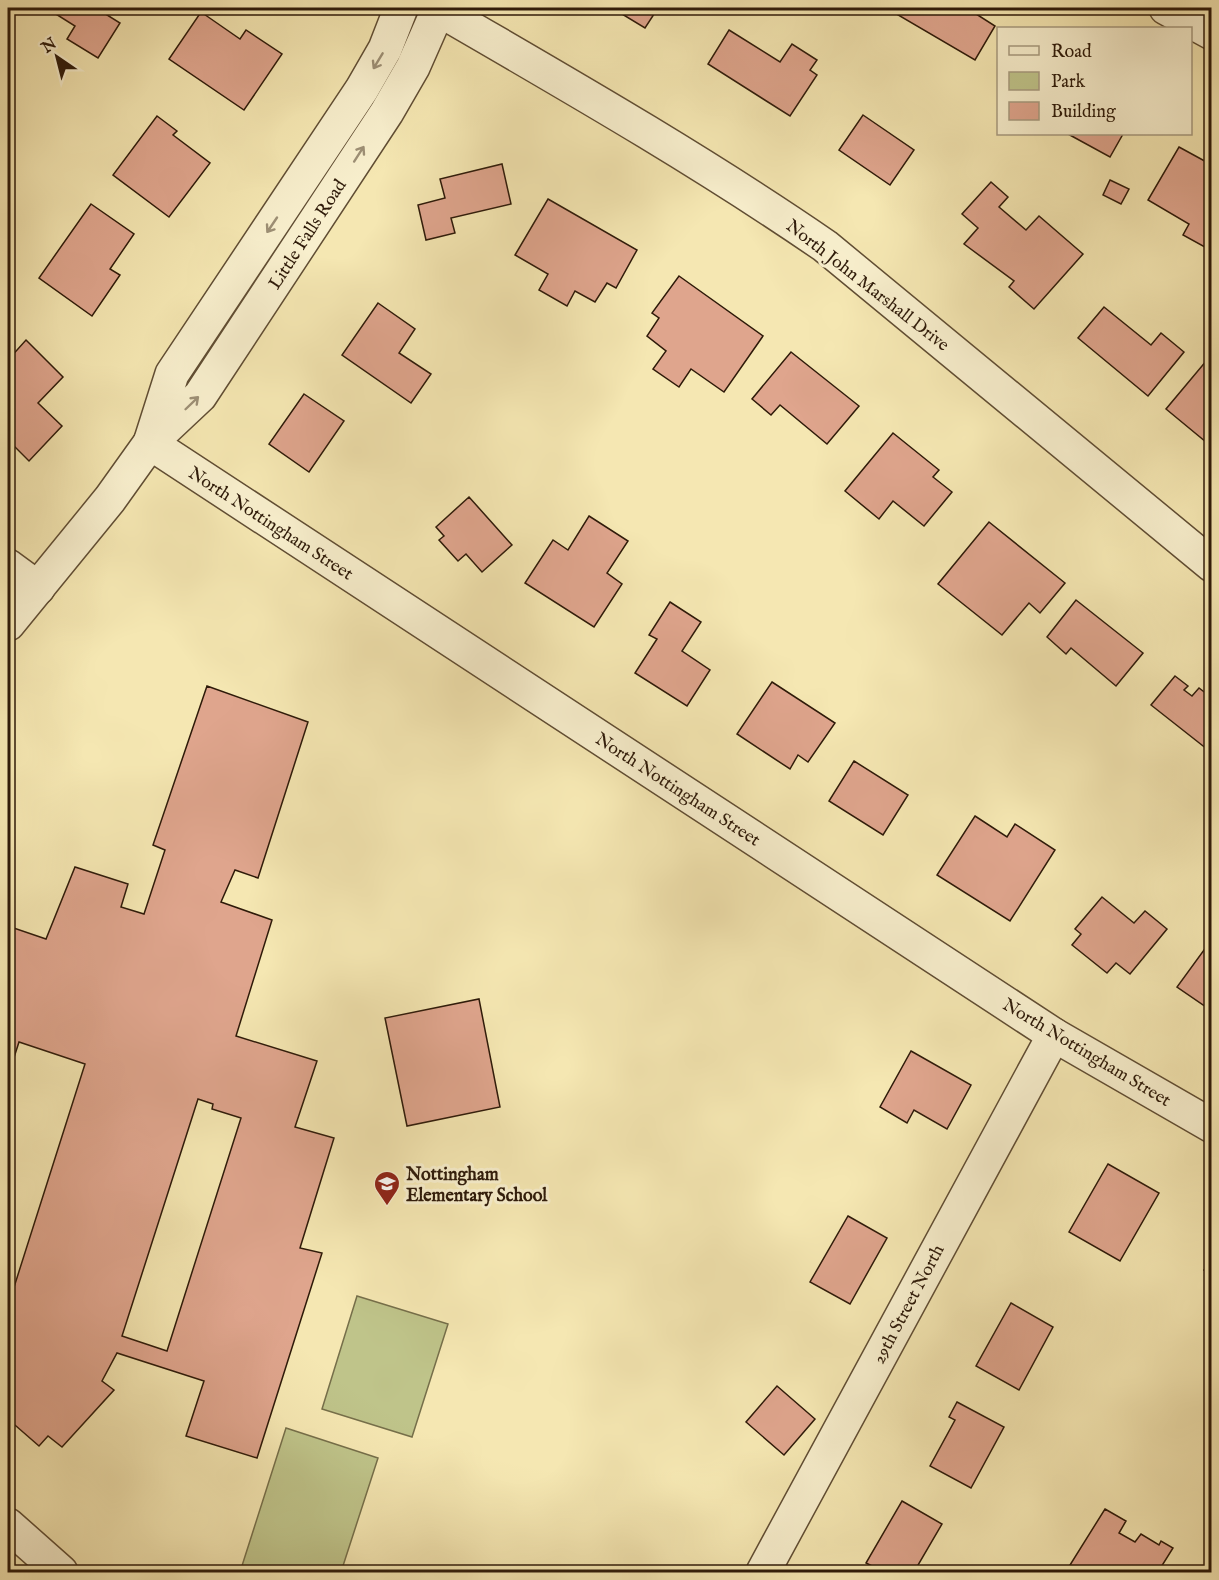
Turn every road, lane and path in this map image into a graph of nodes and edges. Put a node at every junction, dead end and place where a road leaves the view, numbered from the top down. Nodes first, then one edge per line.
1 (401, 8) edge
2 (438, 8) edge
3 (1166, 8) edge
4 (1212, 33) edge
5 (150, 443) junction
6 (1212, 565) edge
7 (8, 566) edge
8 (38, 588) junction
9 (8, 624) edge
10 (1054, 1035) junction
11 (1212, 1126) edge
12 (8, 1525) edge
13 (52, 1570) edge
14 (762, 1572) edge

1 -> 5 street, Little Falls Road
5 -> 2 street, Little Falls Road
2 - 6 street, North John Marshall Drive
3 - 4 street
5 - 8 street, Little Falls Road
5 - 10 street, North Nottingham Street
7 - 8 street
8 - 9 street, Little Falls Road
10 - 11 street, North Nottingham Street
10 - 14 street, 29th Street North
12 - 13 street

